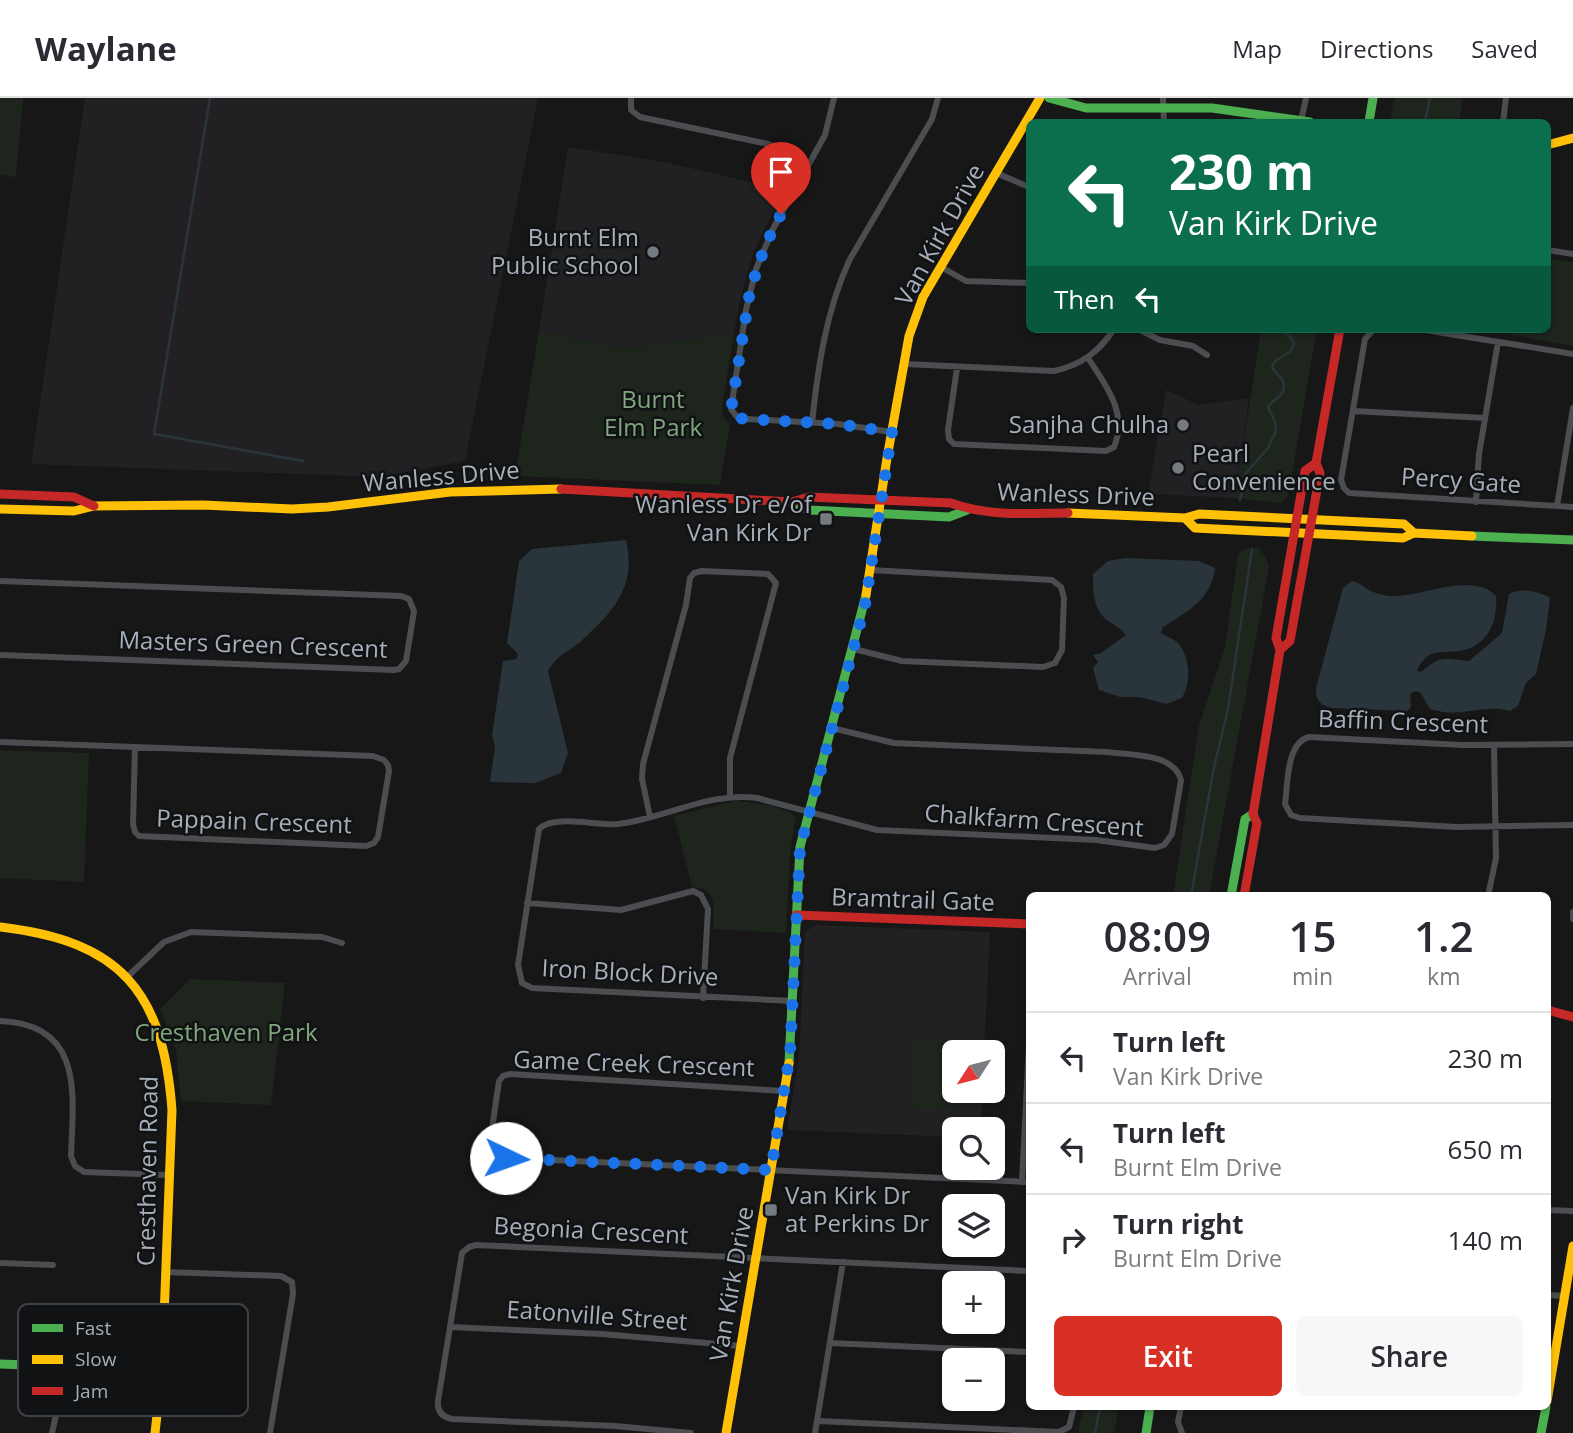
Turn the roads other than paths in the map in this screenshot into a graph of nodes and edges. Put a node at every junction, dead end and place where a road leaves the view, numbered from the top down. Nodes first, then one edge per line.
1 (631, 98) edge
2 (834, 98) edge
3 (938, 98) edge
4 (1040, 98) edge
5 (1049, 98) edge
6 (1306, 98) edge
7 (1373, 98) edge
8 (1506, 98) edge
9 (1163, 103) edge
10 (1028, 119) edge
11 (1287, 119) edge
12 (1306, 119) edge
13 (1370, 119) edge
14 (1503, 119) edge
15 (1026, 122) edge
16 (1573, 138) edge
17 (1551, 144) edge
18 (809, 164) junction
19 (996, 173) junction
20 (1026, 186) edge
21 (1551, 251) edge
22 (1573, 254) edge
23 (941, 267) junction
24 (1026, 283) edge
25 (1111, 333) edge
26 (1146, 333) edge
27 (1339, 333) edge
28 (1371, 333) edge
29 (1443, 333) edge
30 (1498, 342) junction
31 (1573, 354) edge
32 (1207, 355) dead end
33 (1088, 358) junction
34 (905, 364) junction
35 (957, 368) junction
36 (1573, 408) edge
37 (1353, 411) junction
38 (1485, 418) junction
39 (812, 423) junction
40 (892, 432) junction
41 (1316, 463) junction
42 (0, 494) edge
43 (880, 499) junction
44 (792, 502) junction
45 (1476, 502) junction
46 (94, 506) junction
47 (1557, 506) junction
48 (1573, 507) edge
49 (0, 509) edge
50 (967, 510) junction
51 (878, 514) junction
52 (1185, 518) junction
53 (1297, 518) junction
54 (1312, 519) junction
55 (1295, 532) junction
56 (1310, 533) junction
57 (1414, 533) junction
58 (1573, 540) edge
59 (870, 570) junction
60 (0, 581) edge
61 (854, 649) junction
62 (1280, 650) junction
63 (0, 655) edge
64 (832, 728) junction
65 (0, 742) edge
66 (1573, 744) edge
67 (1494, 745) junction
68 (135, 747) junction
69 (730, 797) junction
70 (809, 813) junction
71 (1254, 814) junction
72 (650, 817) junction
73 (1573, 825) edge
74 (1495, 827) junction
75 (1232, 892) edge
76 (1245, 892) edge
77 (1489, 892) edge
78 (527, 903) junction
79 (1573, 912) edge
80 (796, 915) junction
81 (1573, 919) edge
82 (1026, 924) edge
83 (0, 927) edge
84 (342, 943) dead end
85 (126, 978) junction
86 (704, 998) junction
87 (792, 1001) junction
88 (1551, 1011) edge
89 (1573, 1017) edge
90 (0, 1021) edge
91 (784, 1091) junction
92 (771, 1170) junction
93 (169, 1175) junction
94 (1026, 1182) edge
95 (1551, 1210) edge
96 (1573, 1211) edge
97 (1573, 1246) edge
98 (757, 1258) junction
99 (843, 1262) junction
100 (0, 1263) edge
101 (53, 1265) dead end
102 (1026, 1270) edge
103 (165, 1272) junction
104 (1551, 1295) edge
105 (1565, 1296) junction
106 (164, 1304) edge
107 (450, 1327) junction
108 (830, 1343) junction
109 (741, 1346) junction
110 (1026, 1352) edge
111 (0, 1364) edge
112 (18, 1365) edge
113 (1551, 1378) edge
114 (1073, 1410) edge
115 (1150, 1410) edge
116 (1180, 1410) edge
117 (1545, 1410) edge
118 (817, 1421) junction
119 (615, 1430) edge
120 (270, 1433) edge
121 (691, 1433) edge
122 (726, 1433) edge
123 (815, 1433) edge
124 (1146, 1433) edge
125 (1182, 1433) edge
126 (1541, 1433) edge

1 - 18 street
2 - 18 street
3 - 39 street
4 - 10 main road, Van Kirk Drive
5 - 9 main road
6 - 12 street
7 - 13 main road
8 - 14 street
9 - 11 main road
15 - 19 main road, Van Kirk Drive
16 - 17 main road
18 - 39 street
19 - 20 street
19 - 23 main road, Van Kirk Drive
21 - 22 street
23 - 24 street
23 - 34 main road, Van Kirk Drive
25 - 33 street
26 - 32 street
27 - 41 main road
28 - 37 street
29 - 30 street
30 - 31 street
30 - 38 street
33 - 35 street
33 - 35 street
34 - 35 street
34 - 40 main road, Van Kirk Drive
36 - 47 street
37 - 38 street
37 - 45 street, Percy Gate
38 - 45 street
39 - 40 street
40 - 43 main road, Van Kirk Drive
41 - 53 main road
41 - 54 main road
42 - 46 main road, Wanless Drive
43 - 44 main road, Wanless Drive
43 - 50 main road, Wanless Drive
43 - 51 main road, Van Kirk Drive
44 - 46 main road, Wanless Drive
44 - 51 main road, Wanless Drive
45 - 47 street, Percy Gate
46 - 49 main road, Wanless Drive
47 - 48 street, Percy Gate
50 - 51 main road, Wanless Drive
50 - 52 main road, Wanless Drive
51 - 59 main road, Van Kirk Drive
52 - 53 main road, Wanless Drive
52 - 55 main road, Wanless Drive
53 - 54 main road, Wanless Drive
53 - 55 main road
54 - 56 main road
54 - 57 main road, Wanless Drive
55 - 56 main road, Wanless Drive
55 - 62 main road
56 - 57 main road, Wanless Drive
56 - 62 main road
57 - 58 main road, Wanless Drive
59 - 61 main road, Van Kirk Drive
59 - 61 street
60 - 63 street, Masters Green Crescent
61 - 64 main road, Van Kirk Drive
62 - 71 main road
64 - 70 main road, Van Kirk Drive
64 - 70 street, Chalkfarm Crescent
65 - 68 street
66 - 67 street, Baffin Crescent
67 - 74 street
67 - 74 street, Baffin Crescent
68 - 68 street, Pappain Crescent
69 - 70 street, Iron Block Drive
69 - 72 street, Iron Block Drive
69 - 72 street
70 - 80 main road, Van Kirk Drive
71 - 75 main road
71 - 76 main road
72 - 78 street, Iron Block Drive
73 - 74 street, Baffin Crescent
74 - 77 street
78 - 86 street, Iron Block Drive
78 - 86 street
79 - 81 street
80 - 82 main road, Bramtrail Gate
80 - 87 main road, Van Kirk Drive
83 - 85 main road, Cresthaven Road
84 - 85 street
85 - 93 main road, Cresthaven Road
86 - 87 street, Iron Block Drive
87 - 91 main road, Van Kirk Drive
88 - 89 main road
90 - 93 street
91 - 92 main road, Van Kirk Drive
91 - 92 street, Game Creek Crescent
92 - 94 street
92 - 98 main road, Van Kirk Drive
93 - 103 main road, Cresthaven Road
95 - 96 street
97 - 105 main road
98 - 99 street, Begonia Crescent
98 - 107 street, Begonia Crescent
98 - 109 main road, Van Kirk Drive
99 - 102 street, Begonia Crescent
99 - 108 street
100 - 101 street
103 - 106 main road, Cresthaven Road
103 - 120 street
104 - 105 street
105 - 113 main road
107 - 109 street, Eatonville Street
107 - 119 street, Begonia Crescent
108 - 110 street
108 - 118 street
109 - 122 main road, Van Kirk Drive
111 - 112 main road
114 - 118 street
115 - 124 main road
116 - 125 street
117 - 126 main road
118 - 123 street
119 - 121 street, Begonia Crescent

